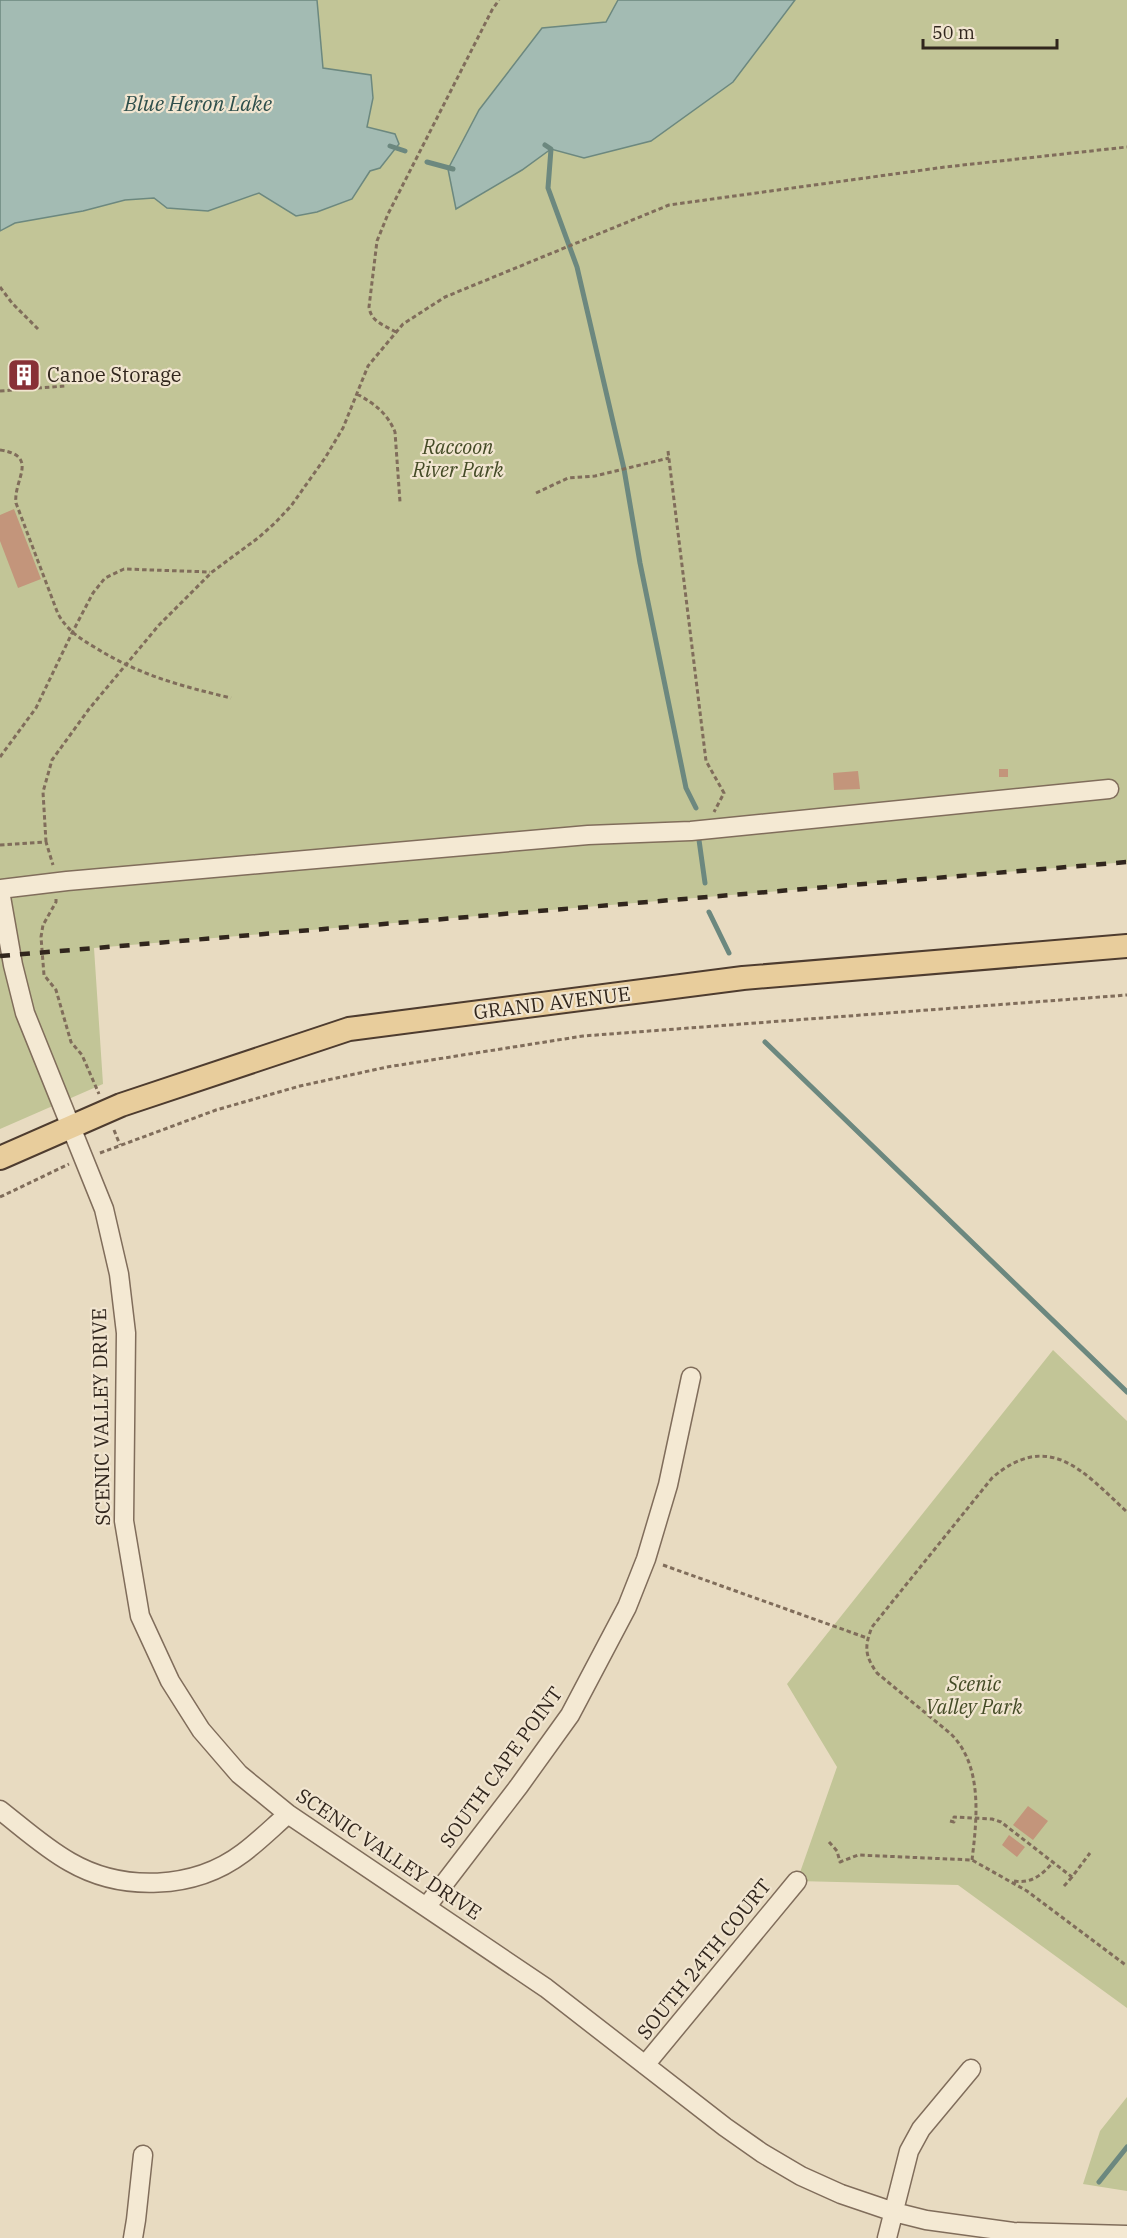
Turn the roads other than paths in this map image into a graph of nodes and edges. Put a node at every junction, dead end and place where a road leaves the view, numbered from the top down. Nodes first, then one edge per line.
1 (1109, 789) dead end
2 (0, 890) edge
3 (1127, 946) edge
4 (70, 1126) junction
5 (0, 1158) edge
6 (691, 1377) dead end
7 (0, 1810) edge
8 (288, 1814) junction
9 (797, 1881) dead end
10 (427, 1906) junction
11 (645, 2065) junction
12 (971, 2069) dead end
13 (142, 2155) dead end
14 (894, 2212) junction
15 (1127, 2235) edge
16 (133, 2238) edge
17 (887, 2238) edge

1 - 2 street
2 - 4 street, SCENIC VALLEY DRIVE
3 - 4 main road, GRAND AVENUE
4 - 5 main road, GRAND AVENUE
4 - 8 street, SCENIC VALLEY DRIVE
6 - 10 street, SOUTH CAPE POINT
7 - 8 street
8 - 10 street, SCENIC VALLEY DRIVE
9 - 11 street, SOUTH 24TH COURT
10 - 11 street, SCENIC VALLEY DRIVE
11 - 14 street, SCENIC VALLEY DRIVE
12 - 14 street
13 - 16 street
14 - 15 street, SCENIC VALLEY DRIVE
14 - 17 street

